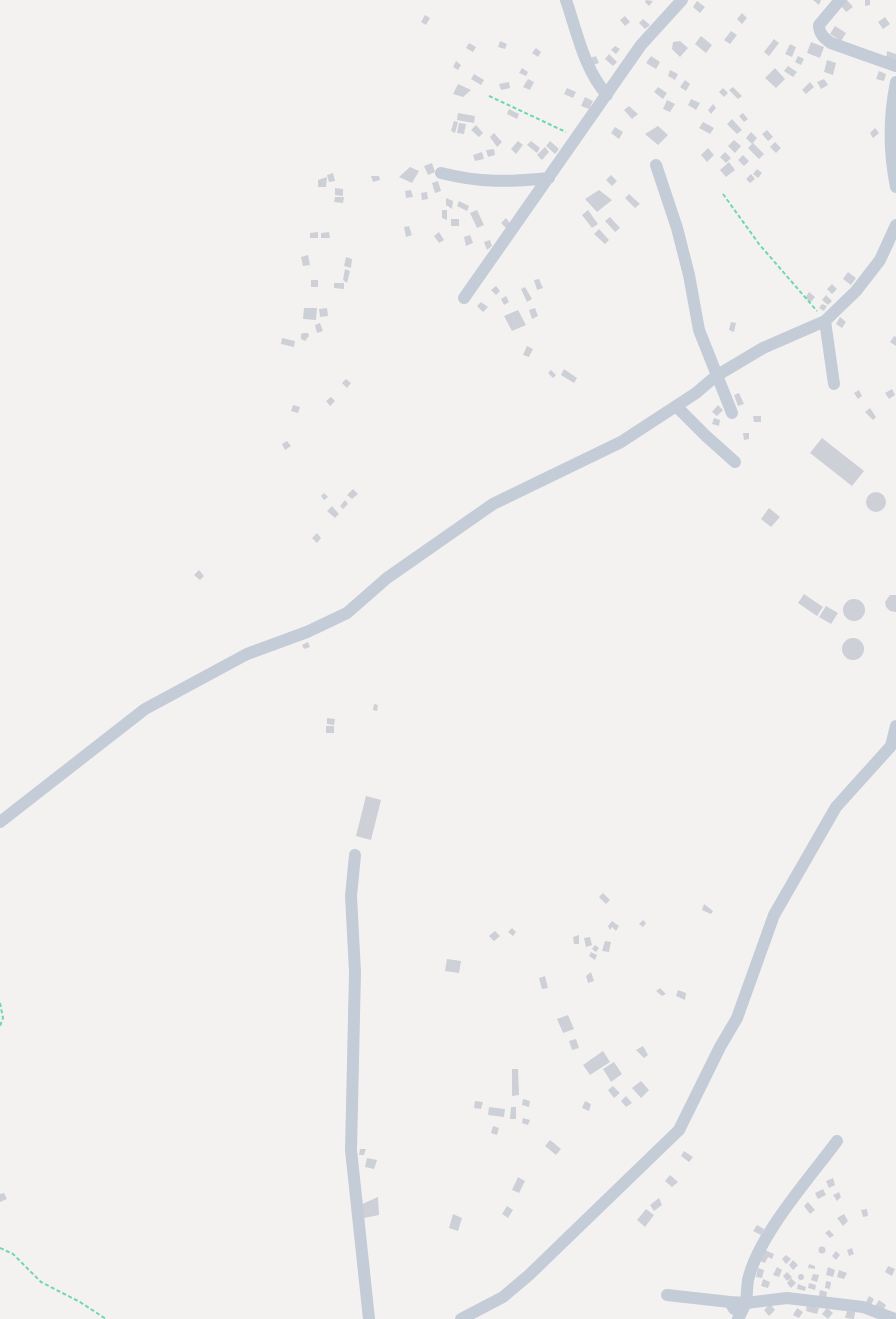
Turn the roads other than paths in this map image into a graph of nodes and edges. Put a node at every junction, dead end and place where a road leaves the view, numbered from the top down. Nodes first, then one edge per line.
1 (566, 0) edge
2 (682, 0) edge
3 (840, 0) edge
4 (896, 66) edge
5 (896, 82) edge
6 (607, 95) junction
7 (656, 165) dead end
8 (441, 173) dead end
9 (549, 178) junction
10 (896, 187) edge
11 (896, 226) edge
12 (464, 298) dead end
13 (825, 320) junction
14 (716, 376) junction
15 (834, 384) dead end
16 (676, 406) junction
17 (732, 413) dead end
18 (735, 462) dead end
19 (896, 726) edge
20 (0, 822) edge
21 (355, 855) dead end
22 (837, 1140) dead end
23 (667, 1294) dead end
24 (730, 1302) junction
25 (746, 1303) junction
26 (738, 1317) edge
27 (370, 1319) edge
28 (462, 1319) edge
29 (895, 1319) edge

1 - 6 street
2 - 6 street
3 - 4 street
5 - 10 street
6 - 9 street
7 - 14 street
8 - 9 street
9 - 12 street
11 - 13 street
13 - 14 street
13 - 15 street
14 - 16 street
14 - 17 street
16 - 18 street
16 - 20 street
19 - 28 street
21 - 27 street
22 - 25 street
23 - 24 street
24 - 25 street
24 - 26 street
25 - 26 street
25 - 29 street

